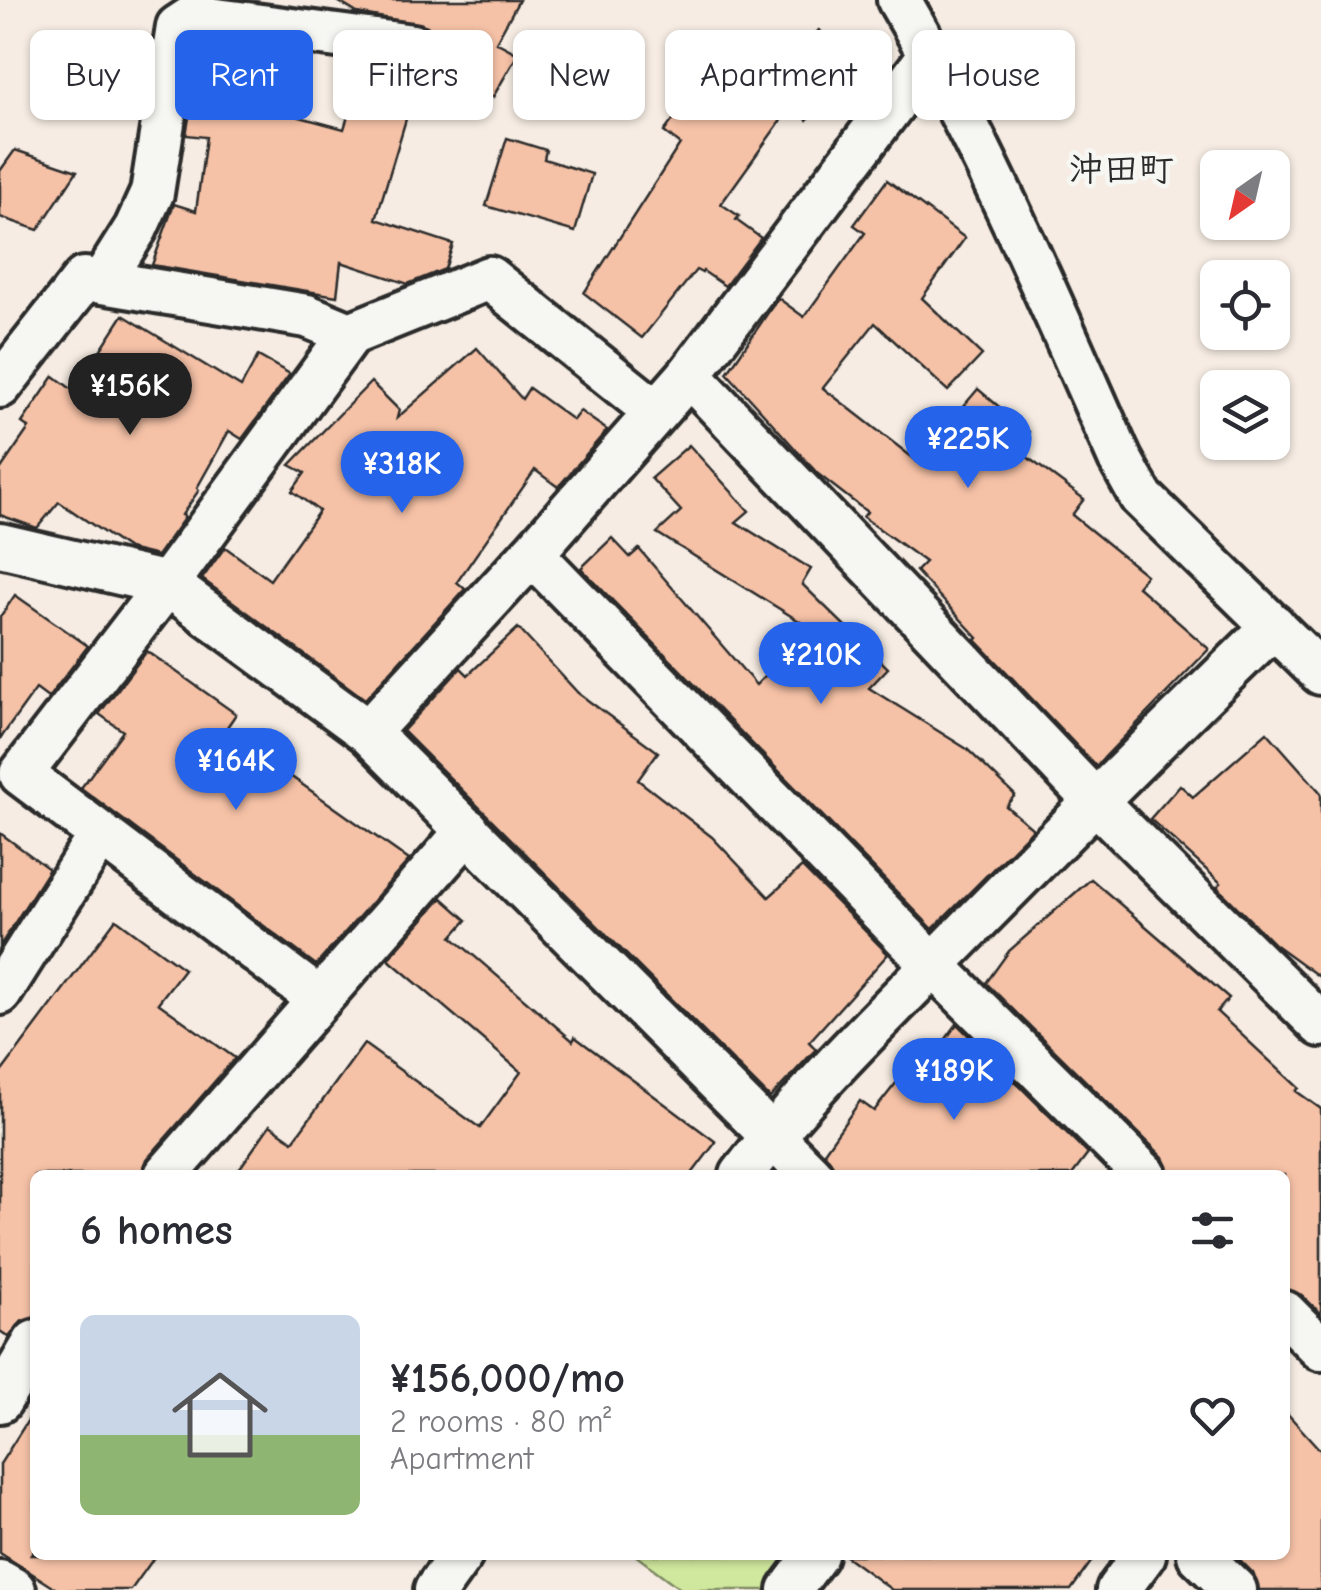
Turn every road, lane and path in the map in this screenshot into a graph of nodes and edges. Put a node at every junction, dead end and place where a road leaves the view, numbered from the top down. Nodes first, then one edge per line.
1 (900, 0) edge
2 (917, 30) edge
3 (333, 35) edge
4 (912, 79) edge
5 (964, 120) edge
6 (102, 282) junction
7 (350, 334) junction
8 (689, 375) junction
9 (0, 386) edge
10 (656, 412) junction
11 (0, 546) edge
12 (532, 554) junction
13 (167, 584) junction
14 (1274, 626) junction
15 (1321, 673) edge
16 (368, 732) junction
17 (1094, 800) junction
18 (468, 830) junction
19 (100, 835) junction
20 (933, 965) junction
21 (0, 992) edge
22 (318, 998) junction
23 (1321, 1025) edge
24 (771, 1136) junction
25 (170, 1170) edge
26 (746, 1170) edge
27 (806, 1170) edge
28 (1140, 1170) edge
29 (1290, 1318) edge
30 (1321, 1348) edge
31 (30, 1350) edge
32 (0, 1401) edge
33 (458, 1560) edge
34 (812, 1560) edge
35 (1140, 1560) edge
36 (1204, 1560) edge
37 (0, 1582) edge
38 (14, 1590) edge
39 (436, 1590) edge
40 (790, 1590) edge
41 (1118, 1590) edge
42 (1235, 1590) edge

1 - 2 street
3 - 6 street
4 - 8 street
5 - 14 street
6 - 7 street
6 - 9 street
7 - 10 street
7 - 13 street
8 - 10 street
8 - 17 street
10 - 12 street
11 - 13 street
12 - 16 street
12 - 20 street
13 - 16 street
13 - 19 street
14 - 15 street
14 - 17 street
16 - 18 street
17 - 20 street
17 - 23 street
18 - 22 street
18 - 24 street
19 - 21 street
19 - 22 street
20 - 24 street
20 - 28 street
22 - 25 street
24 - 26 street
24 - 27 street
29 - 30 street
31 - 32 street
33 - 39 street
34 - 40 street
35 - 41 street
36 - 42 street
37 - 38 street

